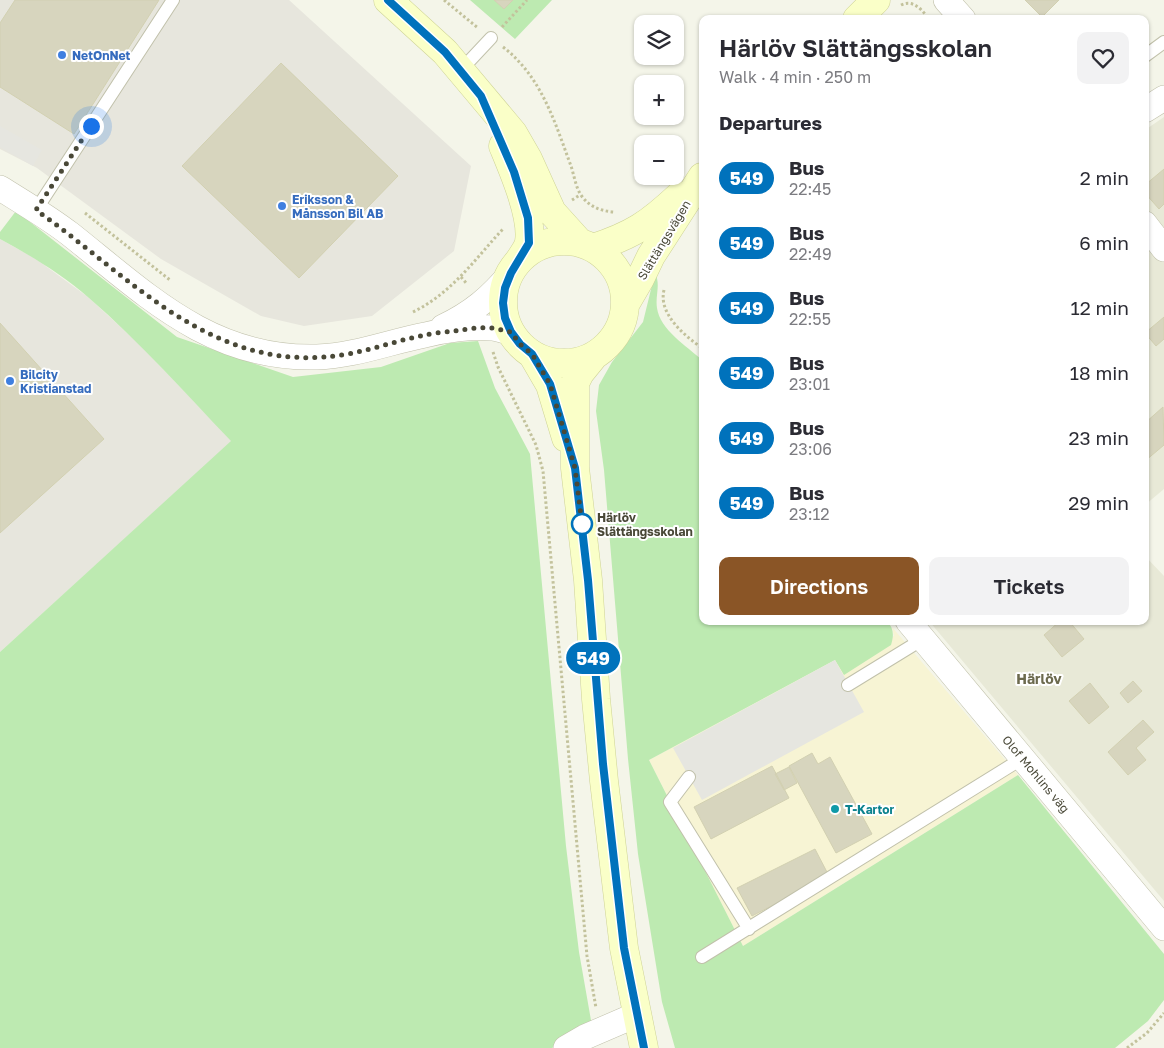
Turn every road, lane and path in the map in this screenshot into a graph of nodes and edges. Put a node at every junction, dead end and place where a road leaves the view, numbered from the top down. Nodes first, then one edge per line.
1 (172, 0) edge
2 (388, 0) edge
3 (444, 0) edge
4 (527, 0) edge
5 (946, 0) edge
6 (907, 1) edge
7 (887, 3) edge
8 (864, 15) edge
9 (926, 15) edge
10 (960, 15) edge
11 (491, 38) junction
12 (1164, 42) edge
13 (1149, 53) edge
14 (461, 70) junction
15 (1164, 98) edge
16 (1149, 107) edge
17 (699, 179) edge
18 (699, 181) edge
19 (0, 188) edge
20 (36, 210) junction
21 (82, 211) dead end
22 (540, 215) junction
23 (1149, 229) edge
24 (587, 246) junction
25 (1164, 249) edge
26 (514, 268) junction
27 (461, 277) junction
28 (170, 280) dead end
29 (664, 287) dead end
30 (626, 303) junction
31 (483, 304) junction
32 (411, 313) dead end
33 (502, 330) junction
34 (426, 334) junction
35 (699, 346) edge
36 (532, 354) junction
37 (593, 357) junction
38 (575, 468) junction
39 (916, 630) edge
40 (848, 684) dead end
41 (1023, 758) junction
42 (689, 776) dead end
43 (1164, 928) edge
44 (749, 929) junction
45 (702, 957) dead end
46 (1164, 1012) edge
47 (636, 1014) junction
48 (601, 1031) junction
49 (566, 1048) edge
50 (644, 1048) edge
51 (1127, 1048) edge

1 - 20 lane
2 - 14 main road
3 - 11 path
4 - 11 path
5 - 10 street
6 - 7 path
6 - 9 path
7 - 8 main road
11 - 14 lane
11 - 22 path
12 - 13 lane
14 - 22 main road
15 - 16 street
17 - 24 main road, Slättängsvägen
18 - 30 main road, Slättängsvägen
19 - 20 street
20 - 34 street
21 - 28 path
22 - 24 main road
22 - 26 main road
22 - 27 path
23 - 25 street
24 - 26 main road
24 - 30 main road
26 - 31 street
26 - 33 main road
27 - 31 path
27 - 32 path
29 - 35 path
30 - 37 main road
31 - 34 street
33 - 34 street
33 - 36 main road
33 - 48 path
36 - 37 main road
36 - 38 main road
37 - 38 main road
38 - 47 main road
39 - 40 lane
39 - 41 street, Olof Mohlins väg
41 - 43 street, Olof Mohlins väg
41 - 44 lane
42 - 44 lane
44 - 45 lane
46 - 51 path
47 - 48 street
47 - 50 main road
48 - 49 street

